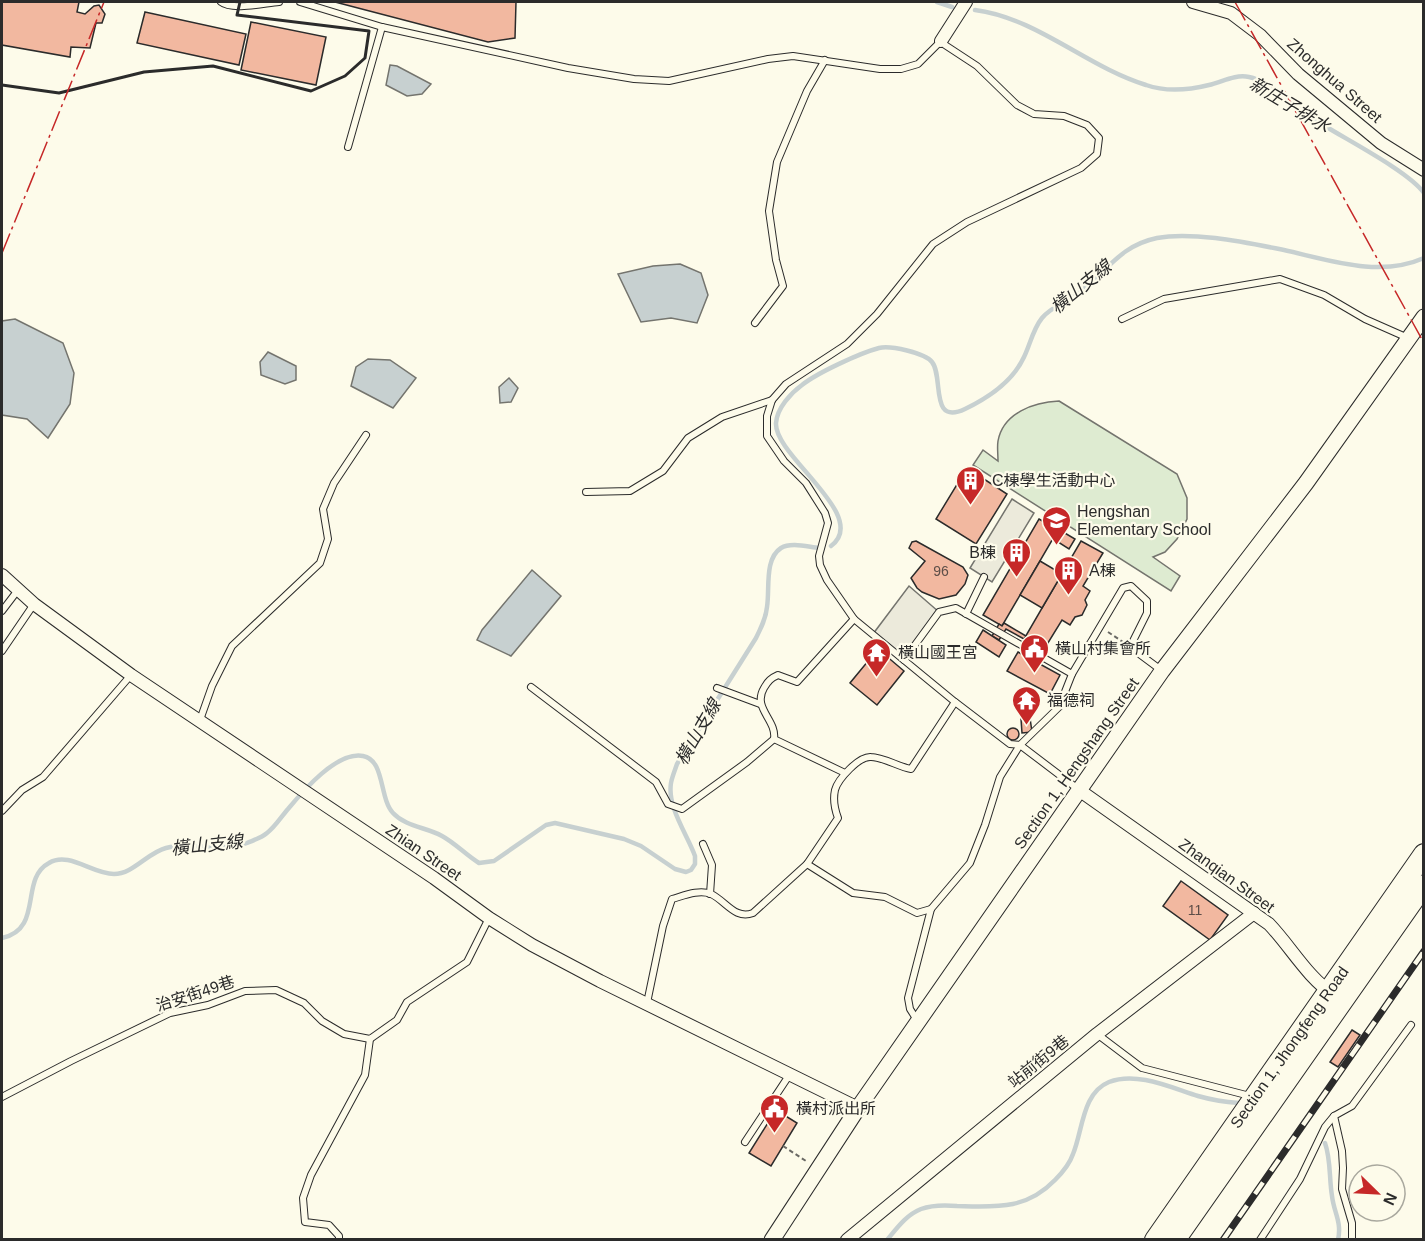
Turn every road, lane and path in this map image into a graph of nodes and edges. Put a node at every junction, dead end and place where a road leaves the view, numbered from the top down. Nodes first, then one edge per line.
1 (221, 2) edge
2 (279, 2) edge
3 (300, 2) edge
4 (966, 2) edge
5 (1193, 2) edge
6 (382, 27) junction
7 (941, 41) junction
8 (825, 60) junction
9 (348, 147) dead end
10 (1424, 170) edge
11 (1424, 316) edge
12 (1122, 319) dead end
13 (755, 323) dead end
14 (1408, 338) junction
15 (772, 400) junction
16 (366, 435) dead end
17 (586, 492) dead end
18 (2, 575) edge
19 (984, 577) dead end
20 (18, 590) junction
21 (34, 604) junction
22 (2, 612) edge
23 (966, 614) junction
24 (854, 619) junction
25 (1100, 626) junction
26 (1130, 647) junction
27 (2, 651) edge
28 (904, 660) junction
29 (1162, 671) junction
30 (1072, 674) junction
31 (131, 675) junction
32 (531, 687) dead end
33 (717, 688) dead end
34 (955, 702) junction
35 (760, 704) junction
36 (200, 720) junction
37 (774, 739) junction
38 (1020, 745) junction
39 (845, 773) junction
40 (1079, 790) junction
41 (2, 811) edge
42 (703, 844) dead end
43 (1424, 854) edge
44 (807, 864) junction
45 (1424, 885) edge
46 (710, 894) junction
47 (930, 909) junction
48 (1254, 913) junction
49 (489, 918) junction
50 (1335, 996) junction
51 (647, 1003) junction
52 (918, 1022) junction
53 (1411, 1025) dead end
54 (1097, 1034) junction
55 (370, 1039) junction
56 (790, 1074) junction
57 (2, 1097) edge
58 (1253, 1097) junction
59 (858, 1108) junction
60 (1334, 1116) junction
61 (745, 1142) dead end
62 (783, 1146) dead end
63 (817, 1169) junction
64 (339, 1239) edge
65 (772, 1239) edge
66 (847, 1239) edge
67 (1155, 1239) edge
68 (1175, 1239) edge
69 (1260, 1239) edge
70 (1352, 1239) edge

1 - 2 lane
3 - 6 lane
4 - 7 street
5 - 10 street, Zhonghua Street
6 - 8 lane
6 - 9 lane
7 - 8 lane
7 - 15 lane
8 - 13 lane
11 - 14 street, Section 1, Hengshang Street
12 - 14 lane
14 - 29 street, Section 1, Hengshang Street
15 - 17 lane
15 - 24 lane
16 - 36 lane
18 - 20 street, Zhian Street
19 - 23 lane
20 - 21 street, Zhian Street
20 - 22 lane
21 - 27 lane
21 - 31 street, Zhian Street
23 - 28 lane
23 - 30 lane
24 - 28 lane
24 - 35 lane
25 - 26 path
25 - 26 lane
25 - 30 lane
26 - 29 lane
28 - 34 lane
29 - 40 street, Section 1, Hengshang Street
30 - 38 lane
31 - 36 street, Zhian Street
31 - 41 lane
32 - 37 lane
33 - 35 lane
34 - 38 lane
34 - 39 lane
35 - 37 lane
36 - 49 street, Zhian Street
37 - 39 lane
38 - 40 lane
38 - 47 lane
39 - 44 lane
40 - 48 street, Zhanqian Street
40 - 52 street, Section 1, Hengshang Street
42 - 46 lane
43 - 50 main road, Section 1, Jhongfeng Road
44 - 46 lane
44 - 47 lane
45 - 50 main road, Section 1, Jhongfeng Road
46 - 51 lane
47 - 52 lane
48 - 50 street, Zhanqian Street
48 - 54 street, 站前街9巷
49 - 51 street, Zhian Street
49 - 55 lane
50 - 58 main road, Section 1, Jhongfeng Road
50 - 68 main road, Section 1, Jhongfeng Road
51 - 56 street, Zhian Street
52 - 59 street, Section 1, Hengshang Street
53 - 60 lane
54 - 58 lane
54 - 66 street, 站前街9巷
55 - 57 lane, 治安街49巷
55 - 64 lane
56 - 59 street, Zhian Street
56 - 61 lane
58 - 67 main road, Section 1, Jhongfeng Road
59 - 63 street, Section 1, Hengshang Street
60 - 69 lane
60 - 70 lane
62 - 63 path
63 - 65 street, Section 1, Hengshang Street

